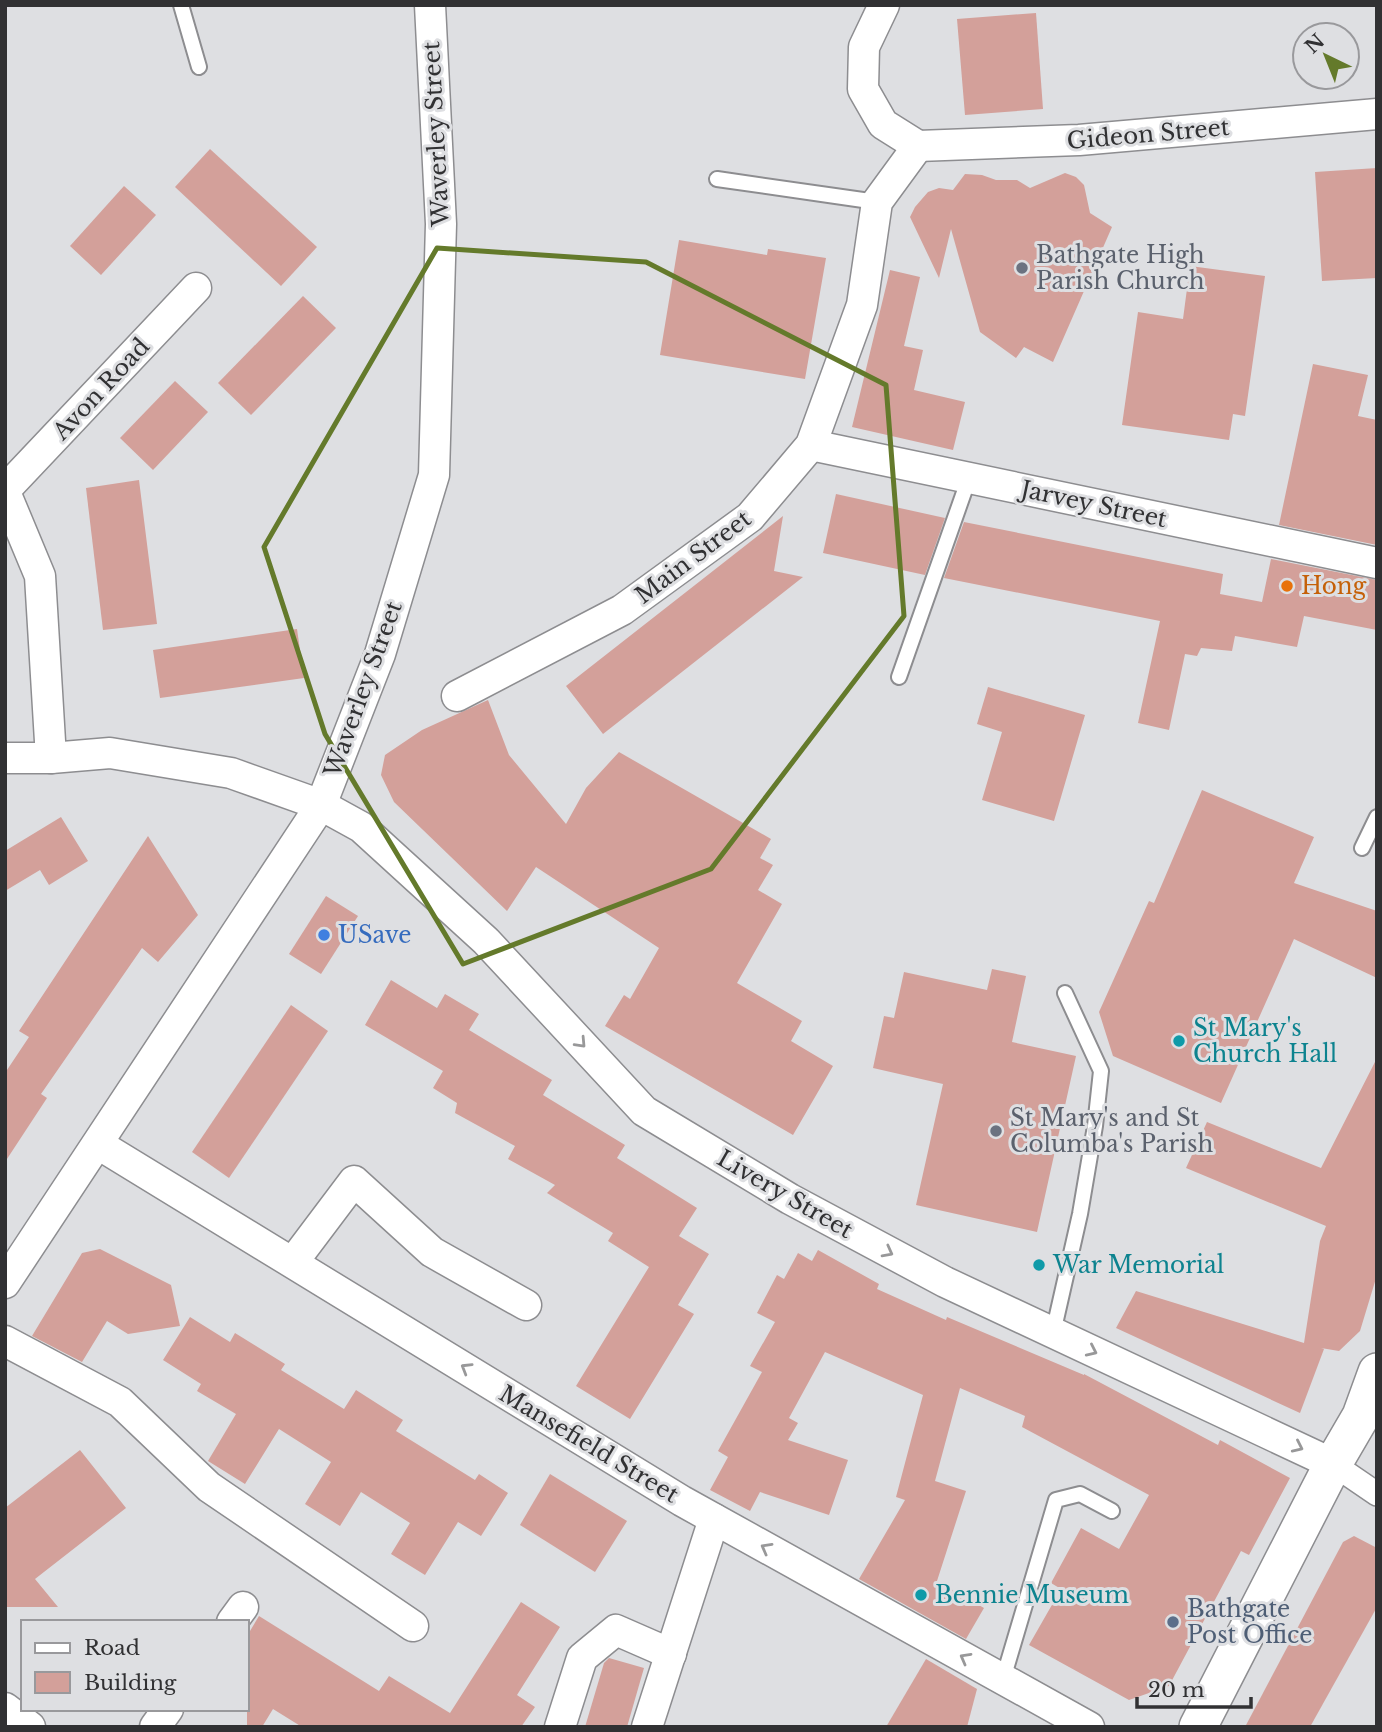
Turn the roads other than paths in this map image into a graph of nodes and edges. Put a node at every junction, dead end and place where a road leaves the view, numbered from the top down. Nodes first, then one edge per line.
1 (181, 5) edge
2 (429, 5) edge
3 (884, 5) edge
4 (199, 67) dead end
5 (1377, 114) edge
6 (918, 146) junction
7 (717, 179) dead end
8 (877, 202) junction
9 (196, 288) dead end
10 (811, 445) junction
11 (969, 478) junction
12 (5, 491) edge
13 (1377, 563) edge
14 (899, 677) dead end
15 (457, 696) dead end
16 (5, 758) edge
17 (51, 758) junction
18 (321, 805) junction
19 (1376, 814) edge
20 (1362, 848) dead end
21 (1065, 993) dead end
22 (98, 1144) junction
23 (293, 1262) junction
24 (5, 1283) edge
25 (526, 1305) dead end
26 (1053, 1333) junction
27 (5, 1341) edge
28 (1377, 1372) edge
29 (1334, 1464) junction
30 (1377, 1494) edge
31 (1112, 1511) dead end
32 (714, 1519) junction
33 (413, 1626) dead end
34 (671, 1654) junction
35 (1003, 1679) junction
36 (5, 1708) edge
37 (167, 1711) edge
38 (30, 1727) edge
39 (155, 1727) edge
40 (560, 1727) edge
41 (647, 1727) edge
42 (1089, 1727) edge
43 (1198, 1727) edge

1 - 4 lane
2 - 18 street, Waverley Street
3 - 6 street
5 - 6 street, Gideon Street
6 - 8 street, Main Street
7 - 8 lane
8 - 10 street, Main Street
9 - 12 street, Avon Road
10 - 11 street, Jarvey Street
10 - 15 street, Main Street
11 - 13 street, Jarvey Street
11 - 14 lane
12 - 17 street, Avon Road
16 - 17 street, Livery Street
17 - 18 street, Livery Street
18 - 22 street, Waverley Street
18 -> 26 street, Livery Street
19 - 20 lane
21 - 26 lane
22 - 23 street, Mansefield Street
22 - 24 street, Waverley Street
23 - 25 street
32 -> 23 street, Mansefield Street
26 -> 29 street, Livery Street
27 - 33 street
28 - 29 street
29 - 30 street
29 - 43 street
31 - 35 lane
32 - 34 street
35 -> 32 street, Mansefield Street
34 - 40 street
34 - 41 street
35 - 42 street, Mansefield Street
36 - 38 street
37 - 39 street

